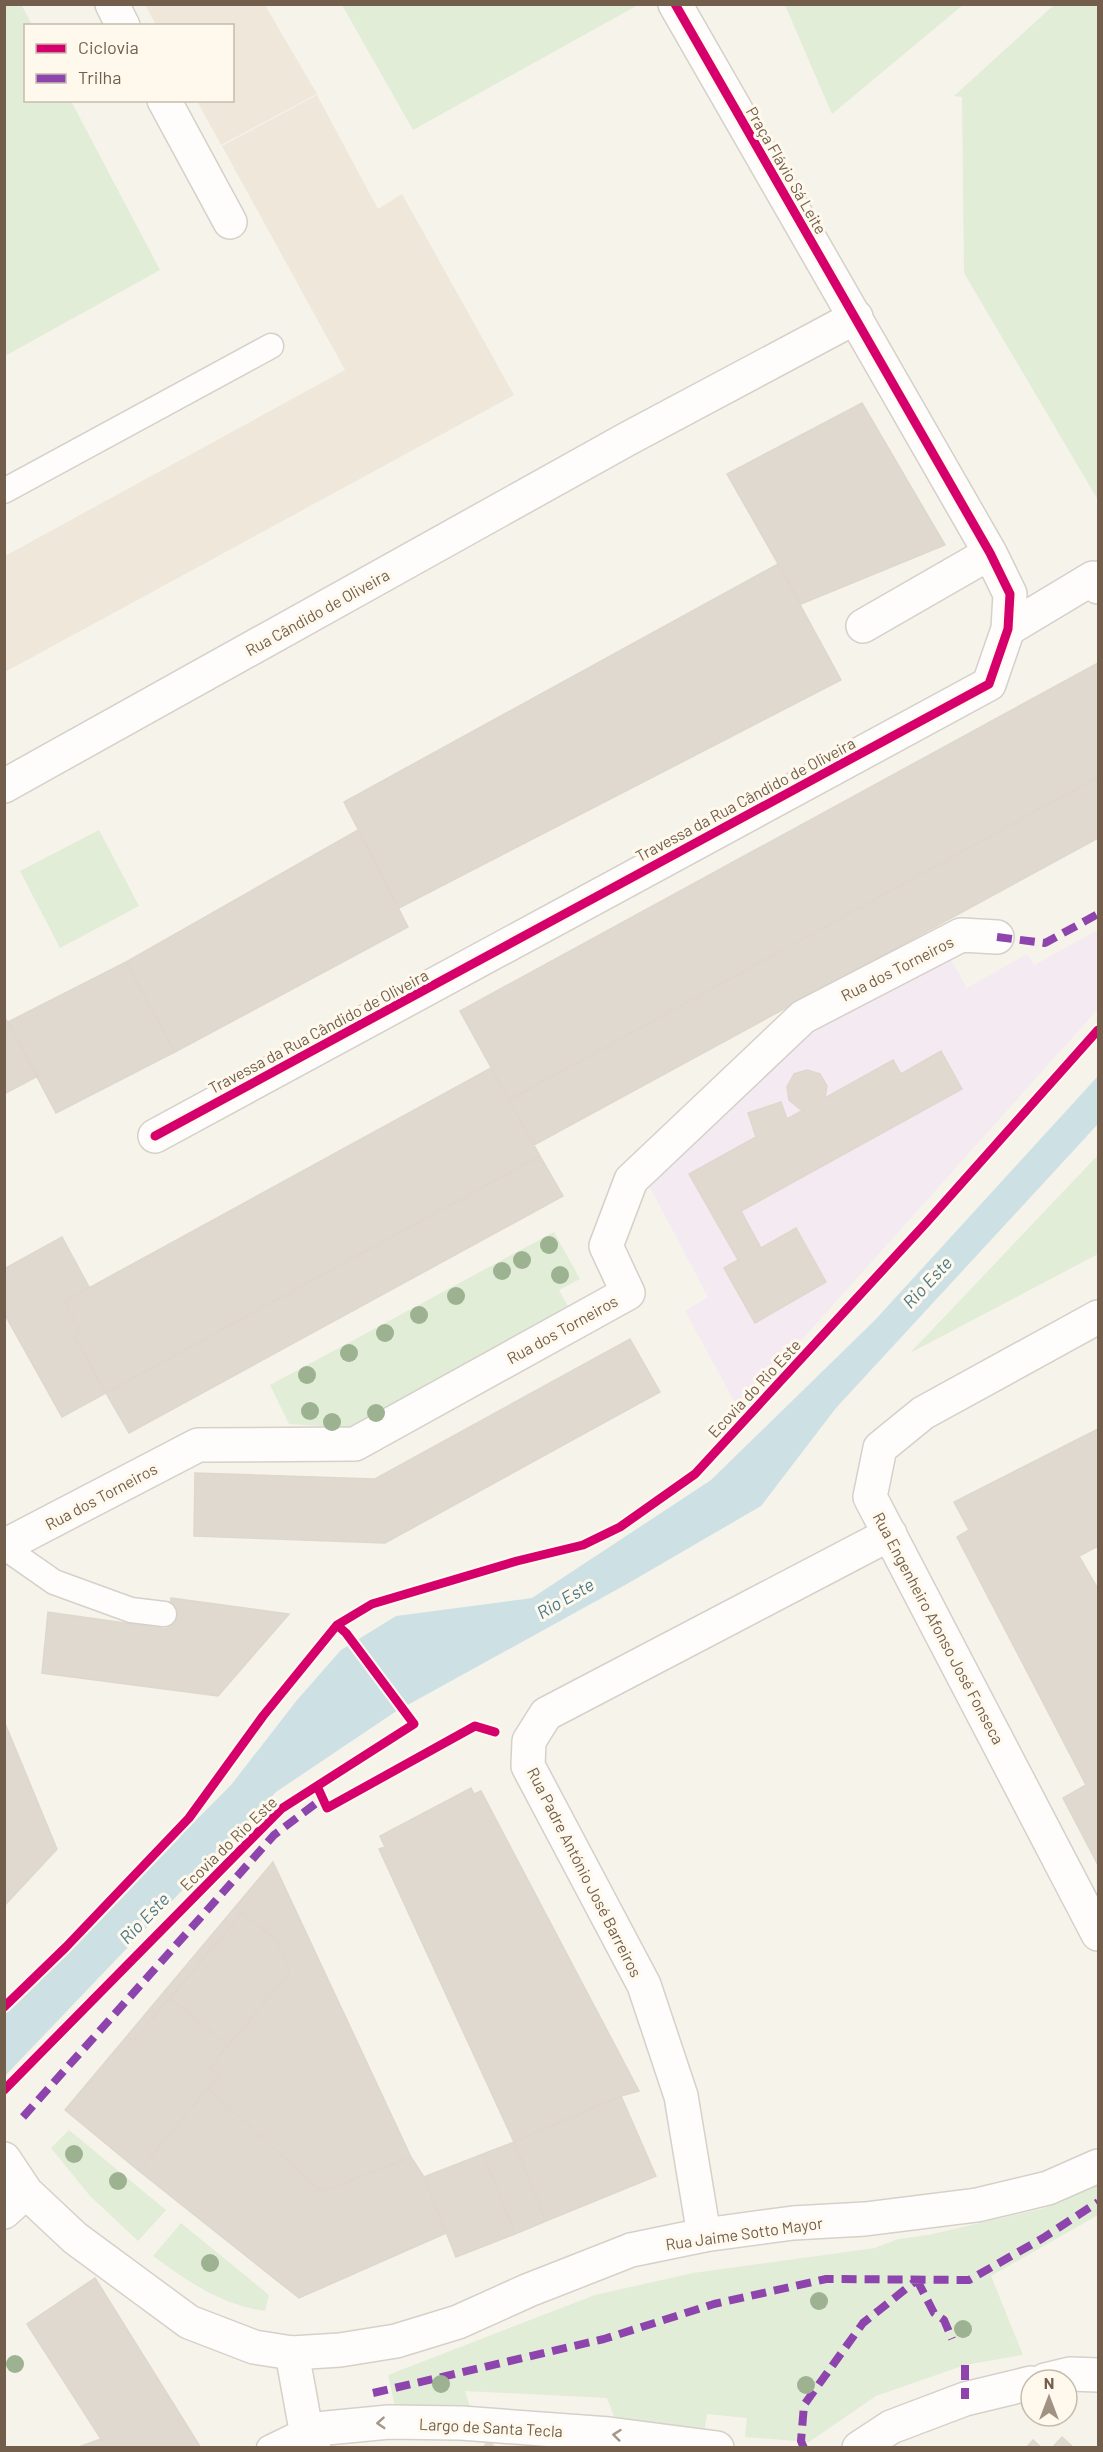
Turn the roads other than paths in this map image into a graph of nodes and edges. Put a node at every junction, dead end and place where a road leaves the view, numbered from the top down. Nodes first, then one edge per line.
1 (112, 4) edge
2 (675, 4) edge
3 (122, 24) edge
4 (165, 102) edge
5 (230, 222) dead end
6 (856, 317) junction
7 (271, 346) dead end
8 (4, 491) edge
9 (990, 553) junction
10 (1098, 587) edge
11 (863, 626) dead end
12 (1008, 628) junction
13 (4, 786) edge
14 (997, 937) dead end
15 (155, 1136) dead end
16 (1098, 1317) edge
17 (890, 1534) junction
18 (4, 1546) edge
19 (164, 1614) dead end
20 (1095, 1919) edge
21 (4, 2159) edge
22 (1098, 2166) edge
23 (15, 2202) edge
24 (704, 2235) junction
25 (292, 2353) junction
26 (1079, 2374) edge
27 (1098, 2375) edge
28 (1019, 2386) edge
29 (310, 2439) edge
30 (269, 2448) edge
31 (717, 2448) edge
32 (859, 2448) edge

1 - 3 street
2 - 6 street, Praça Flávio Sá Leite
4 - 5 street
6 - 9 street, Travessa da Rua Cândido de Oliveira
6 - 13 street, Rua Cândido de Oliveira
7 - 8 lane
9 - 11 street
9 - 12 street, Travessa da Rua Cândido de Oliveira
10 - 12 street
12 - 15 street, Travessa da Rua Cândido de Oliveira
14 - 18 street, Rua dos Torneiros
16 - 17 street, Rua Engenheiro Afonso José Fonseca
17 - 20 street, Rua Engenheiro Afonso José Fonseca
17 - 24 street, Rua Padre António José Barreiros
18 - 19 lane
21 - 23 street
22 - 24 street, Rua Jaime Sotto Mayor
23 - 25 street
24 - 25 street, Rua Jaime Sotto Mayor
25 - 29 street
26 - 27 street
28 - 32 street
29 - 30 lane, Largo de Santa Tecla
31 -> 29 street, Largo de Santa Tecla

